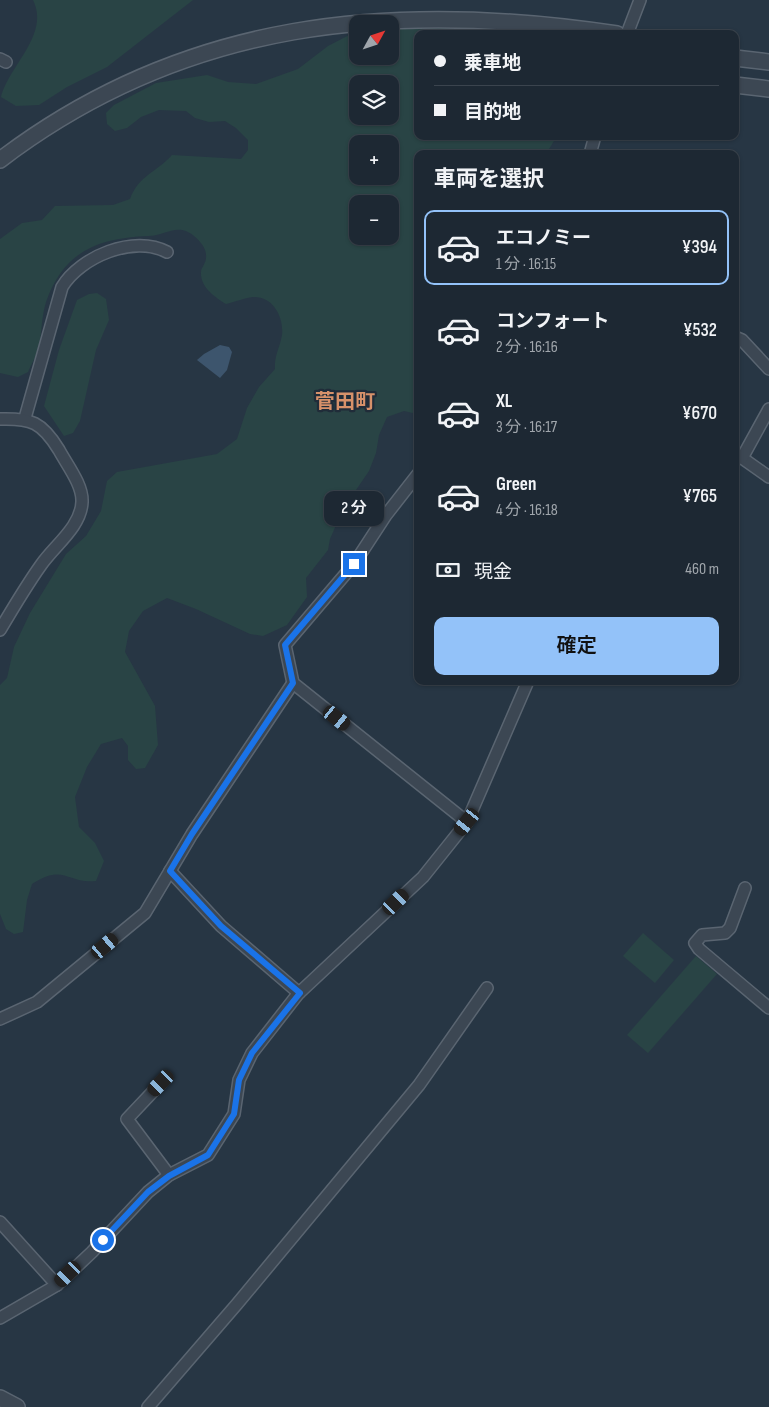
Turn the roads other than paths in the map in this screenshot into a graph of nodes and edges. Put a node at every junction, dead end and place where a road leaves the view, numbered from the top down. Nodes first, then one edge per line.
1 (640, 0) edge
2 (600, 30) edge
3 (629, 30) edge
4 (739, 58) edge
5 (769, 62) edge
6 (739, 85) edge
7 (769, 89) edge
8 (0, 160) edge
9 (167, 252) dead end
10 (739, 339) edge
11 (769, 369) edge
12 (769, 409) edge
13 (25, 418) junction
14 (0, 419) edge
15 (739, 456) edge
16 (769, 477) edge
17 (414, 479) edge
18 (0, 630) edge
19 (293, 683) junction
20 (526, 685) edge
21 (467, 822) junction
22 (170, 871) junction
23 (744, 888) dead end
24 (487, 988) dead end
25 (300, 993) junction
26 (769, 1008) edge
27 (0, 1019) edge
28 (161, 1083) dead end
29 (169, 1176) junction
30 (0, 1222) edge
31 (57, 1286) junction
32 (0, 1318) edge
33 (0, 1398) edge
34 (17, 1407) edge
35 (148, 1407) edge

1 - 3 street
2 - 8 street
4 - 5 street
6 - 7 street
9 - 13 street
10 - 11 street
12 - 15 street
13 - 14 street
13 - 18 street
15 - 16 street
17 - 19 street
19 - 21 street
19 - 22 street
20 - 21 street
21 - 25 street
22 - 25 street
22 - 27 street
23 - 26 street
24 - 35 street
25 - 29 street
28 - 29 street
29 - 31 street
30 - 31 street
31 - 32 street
33 - 34 street

